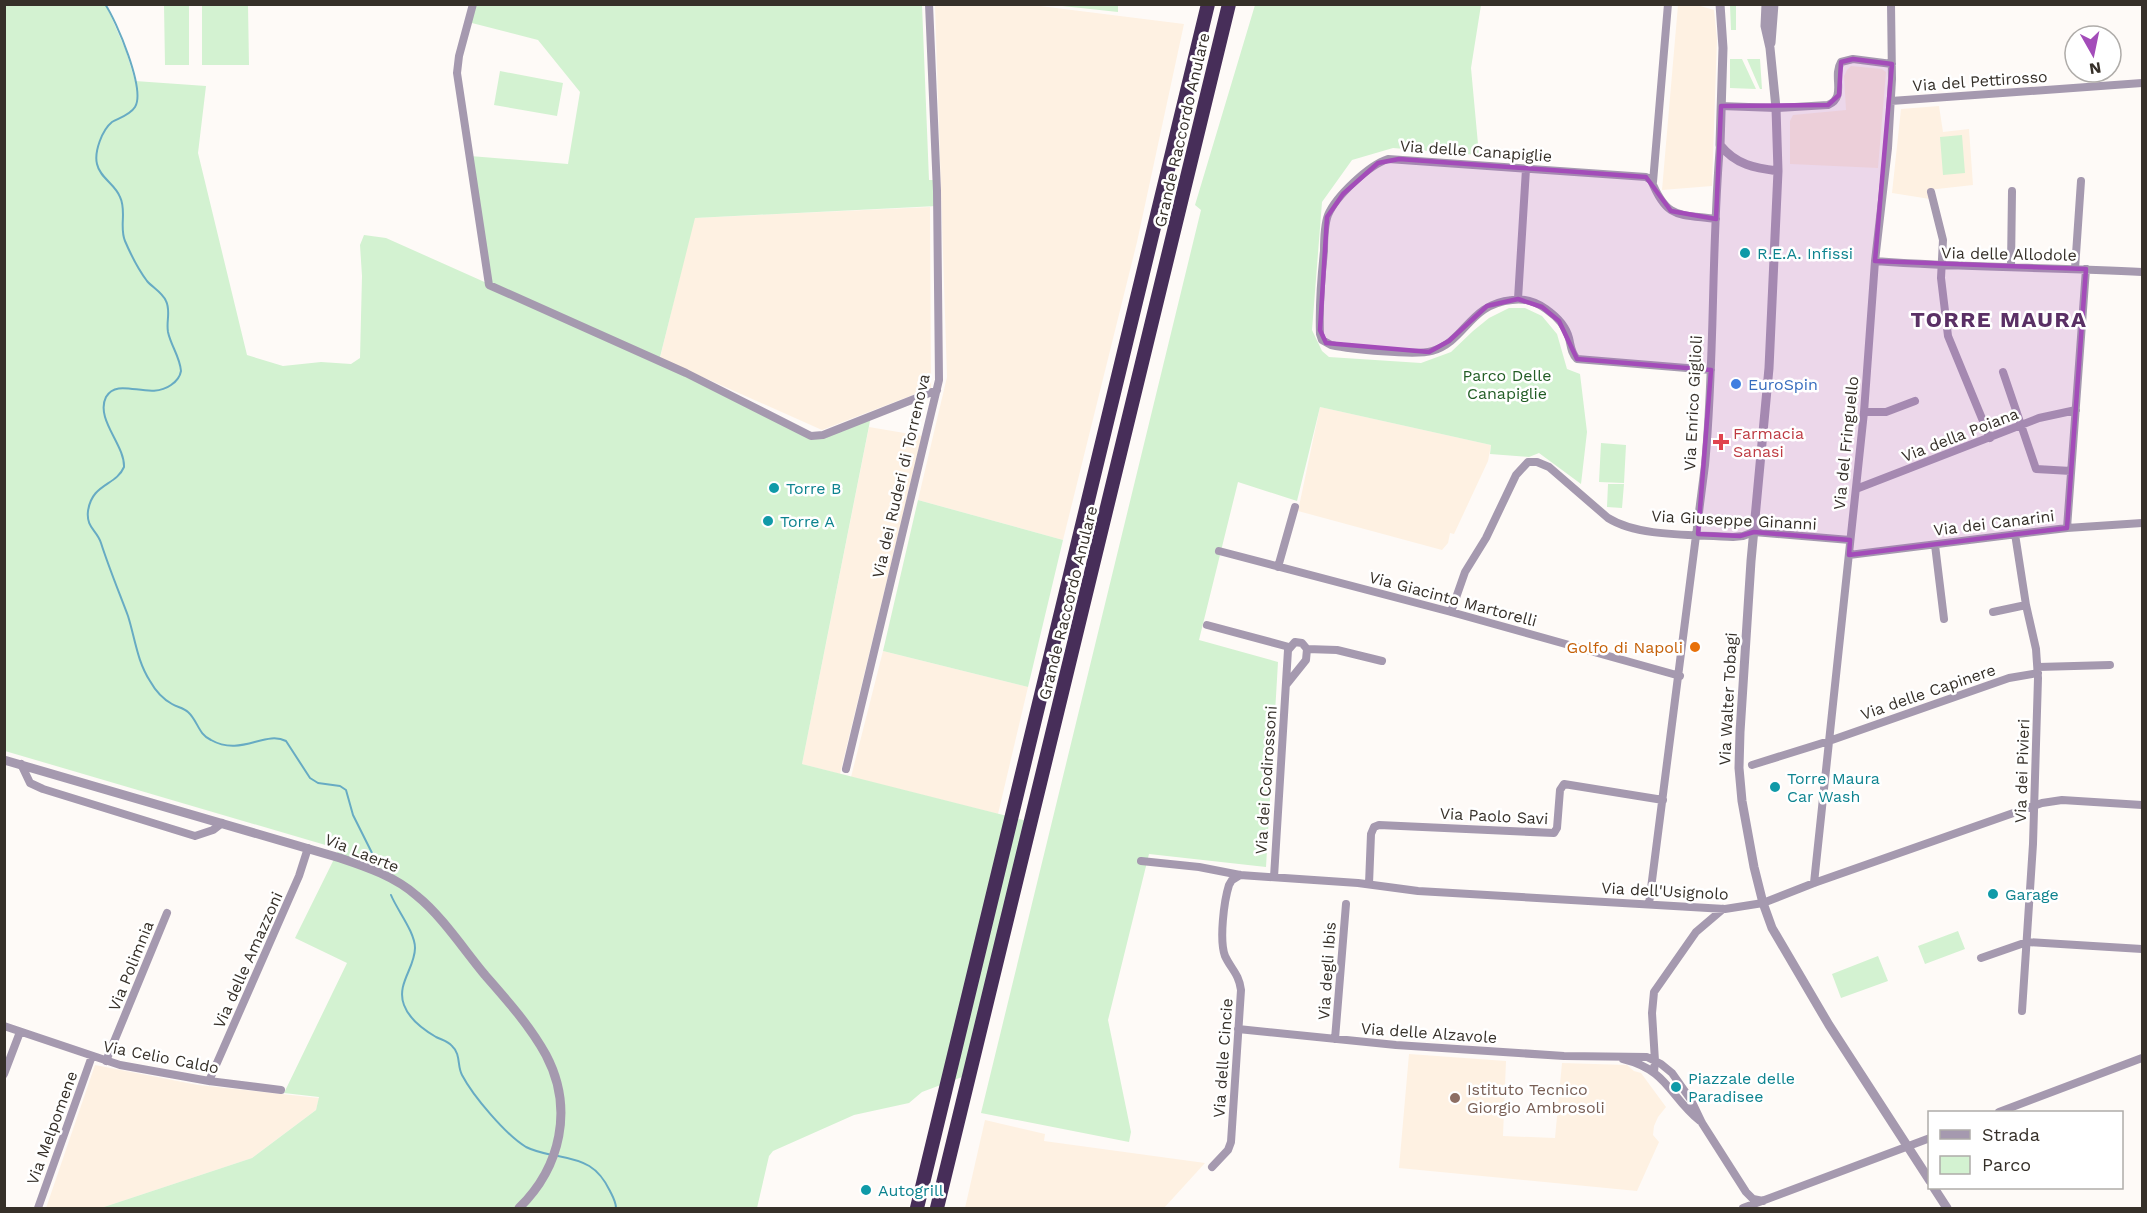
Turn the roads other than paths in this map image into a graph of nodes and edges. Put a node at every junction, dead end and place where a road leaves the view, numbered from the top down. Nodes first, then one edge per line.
1 (473, 4) edge
2 (929, 4) edge
3 (1199, 4) edge
4 (1208, 4) edge
5 (1231, 4) edge
6 (1668, 4) edge
7 (1720, 4) edge
8 (1766, 4) edge
9 (1774, 4) edge
10 (1891, 4) edge
11 (1770, 48) junction
12 (1195, 56) junction
13 (1892, 64) junction
14 (2142, 83) edge
15 (1892, 101) junction
16 (1721, 106) junction
17 (1776, 108) junction
18 (1720, 146) junction
19 (1526, 169) junction
20 (1778, 171) junction
21 (2081, 181) dead end
22 (1653, 182) junction
23 (2012, 191) dead end
24 (1931, 192) dead end
25 (1716, 219) junction
26 (1875, 261) junction
27 (1942, 267) junction
28 (2011, 267) junction
29 (2075, 269) junction
30 (2086, 269) junction
31 (2142, 272) edge
32 (1518, 299) junction
33 (1711, 370) junction
34 (2003, 372) dead end
35 (938, 390) junction
36 (1915, 401) dead end
37 (2076, 410) junction
38 (1864, 412) junction
39 (2022, 426) junction
40 (1990, 438) junction
41 (2071, 471) junction
42 (1856, 489) junction
43 (1295, 507) dead end
44 (2142, 523) edge
45 (2067, 528) junction
46 (1754, 532) junction
47 (1698, 534) junction
48 (2016, 534) junction
49 (1850, 540) junction
50 (1935, 545) junction
51 (1219, 551) dead end
52 (1849, 555) junction
53 (1278, 567) junction
54 (2026, 605) junction
55 (1451, 612) junction
56 (1993, 612) dead end
57 (1944, 619) dead end
58 (1207, 625) dead end
59 (1289, 647) junction
60 (1307, 649) junction
61 (1382, 661) dead end
62 (2110, 665) dead end
63 (2038, 670) junction
64 (1680, 676) junction
65 (1286, 685) junction
66 (1829, 741) junction
67 (4, 759) edge
68 (21, 764) junction
69 (1752, 765) dead end
70 (846, 768) dead end
71 (1662, 800) junction
72 (2142, 805) edge
73 (2034, 806) junction
74 (222, 823) junction
75 (308, 848) junction
76 (1141, 861) dead end
77 (1240, 875) junction
78 (1274, 877) junction
79 (1814, 883) junction
80 (1369, 884) junction
81 (1763, 903) junction
82 (1346, 904) dead end
83 (1649, 904) junction
84 (1723, 909) junction
85 (167, 914) dead end
86 (2027, 942) junction
87 (2142, 949) edge
88 (1981, 958) dead end
89 (2022, 1011) dead end
90 (4, 1026) edge
91 (1238, 1029) junction
92 (20, 1032) junction
93 (1335, 1039) junction
94 (92, 1056) junction
95 (1618, 1058) junction
96 (2142, 1058) edge
97 (1655, 1060) junction
98 (106, 1061) junction
99 (1654, 1072) junction
100 (4, 1074) edge
101 (209, 1082) junction
102 (281, 1090) dead end
103 (2004, 1111) edge
104 (1702, 1123) junction
105 (1928, 1138) edge
106 (1907, 1147) junction
107 (1212, 1167) dead end
108 (1928, 1179) edge
109 (1935, 1189) edge
110 (1763, 1201) junction
111 (38, 1209) edge
112 (519, 1209) edge
113 (917, 1209) edge
114 (937, 1209) edge
115 (1743, 1209) edge
116 (1947, 1209) edge

1 - 35 street
2 - 35 street, Via dei Ruderi di Torrenova
3 - 12 highway
4 - 12 highway, Grande Raccordo Anulare
5 - 114 highway, Grande Raccordo Anulare
6 - 22 street
7 - 16 street, Via Enrico Giglioli
8 - 11 street, Via Walter Tobagi
9 - 11 street, Via Walter Tobagi
10 - 13 street, Via del Fringuello
11 - 17 street, Via Walter Tobagi
12 - 113 highway, Grande Raccordo Anulare
13 - 15 street, Via del Fringuello
13 - 17 street, Via del Pettirosso
14 - 15 street, Via del Pettirosso
15 - 26 street, Via del Fringuello
16 - 17 street, Via del Pettirosso
16 - 18 street, Via Enrico Giglioli
17 - 20 street, Via Walter Tobagi
18 - 20 street
18 - 25 street, Via Enrico Giglioli
19 - 22 street, Via delle Canapiglie
19 - 32 street
19 - 32 street, Via delle Canapiglie
20 - 46 street, Via Walter Tobagi
21 - 29 street
22 - 25 street
23 - 28 street
24 - 27 street
25 - 33 street, Via Enrico Giglioli
26 - 27 street, Via delle Allodole
26 - 38 street, Via del Fringuello
27 - 28 street, Via delle Allodole
27 - 40 street
28 - 29 street, Via delle Allodole
29 - 30 street, Via delle Allodole
30 - 31 street, Via delle Allodole
30 - 37 street
32 - 33 street
33 - 47 street, Via Enrico Giglioli
34 - 39 street
35 - 70 street, Via dei Ruderi di Torrenova
36 - 38 street
37 - 39 street, Via della Poiana
37 - 41 street
38 - 42 street, Via del Fringuello
39 - 40 street, Via della Poiana
39 - 41 street
40 - 42 street, Via della Poiana
41 - 45 street
42 - 49 street, Via del Fringuello
43 - 53 street
44 - 45 street, Via dei Canarini
45 - 48 street, Via dei Canarini
46 - 47 street, Via Giuseppe Ginanni
46 - 49 street, Via Giuseppe Ginanni
46 - 81 street, Via Walter Tobagi
47 - 55 street, Via Giuseppe Ginanni
47 - 64 street, Via Enrico Giglioli
48 - 50 street, Via dei Canarini
48 - 54 street, Via dei Pivieri
49 - 52 street, Via del Fringuello
50 - 52 street, Via dei Canarini
50 - 57 street
51 - 53 street, Via Giacinto Martorelli
52 - 66 street, Via del Fringuello
53 - 55 street, Via Giacinto Martorelli
54 - 56 street
54 - 63 street, Via dei Pivieri
55 - 64 street, Via Giacinto Martorelli
58 - 59 street
59 - 60 street
59 - 65 street, Via dei Codirossoni
60 - 61 street
60 - 65 street
62 - 63 street, Via delle Capinere
63 - 66 street, Via delle Capinere
63 - 73 street, Via dei Pivieri
64 - 71 street, Via Enrico Giglioli
65 - 78 street, Via dei Codirossoni
66 - 69 street, Via delle Capinere
66 - 79 street, Via del Fringuello
67 - 68 street, Via Laerte
68 - 74 street, Via Laerte
68 - 74 street
71 - 80 street, Via Paolo Savi
71 - 83 street, Via Enrico Giglioli
72 - 73 street, Via dell'Usignolo
73 - 79 street, Via dell'Usignolo
73 - 86 street, Via dei Pivieri
74 - 75 street, Via Laerte
75 - 101 street, Via delle Amazzoni
75 - 112 street, Via Laerte
76 - 77 street
77 - 78 street, Via dell'Usignolo
77 - 91 street, Via delle Cincie
78 - 80 street, Via dell'Usignolo
79 - 81 street, Via dell'Usignolo
80 - 83 street, Via dell'Usignolo
81 - 84 street, Via dell'Usignolo
81 - 106 street, Via Walter Tobagi
82 - 93 street, Via degli Ibis
83 - 84 street, Via dell'Usignolo
84 - 97 street
85 - 98 street, Via Polimnia
86 - 87 street
86 - 88 street
86 - 89 street, Via dei Pivieri
90 - 92 street, Via Celio Caldo
91 - 93 street, Via delle Alzavole
91 - 107 street, Via delle Cincie
92 - 94 street, Via Celio Caldo
92 - 100 street
93 - 95 street, Via delle Alzavole
94 - 98 street, Via Celio Caldo
94 - 111 street, Via Melpomene
95 - 97 street
95 - 99 street
96 - 103 street
97 - 99 street
97 - 104 street
98 - 101 street, Via Celio Caldo
99 - 104 street
101 - 102 street, Via Celio Caldo
104 - 110 street
105 - 106 street
106 - 108 street, Via Walter Tobagi
106 - 110 street
109 - 116 street
110 - 115 street

